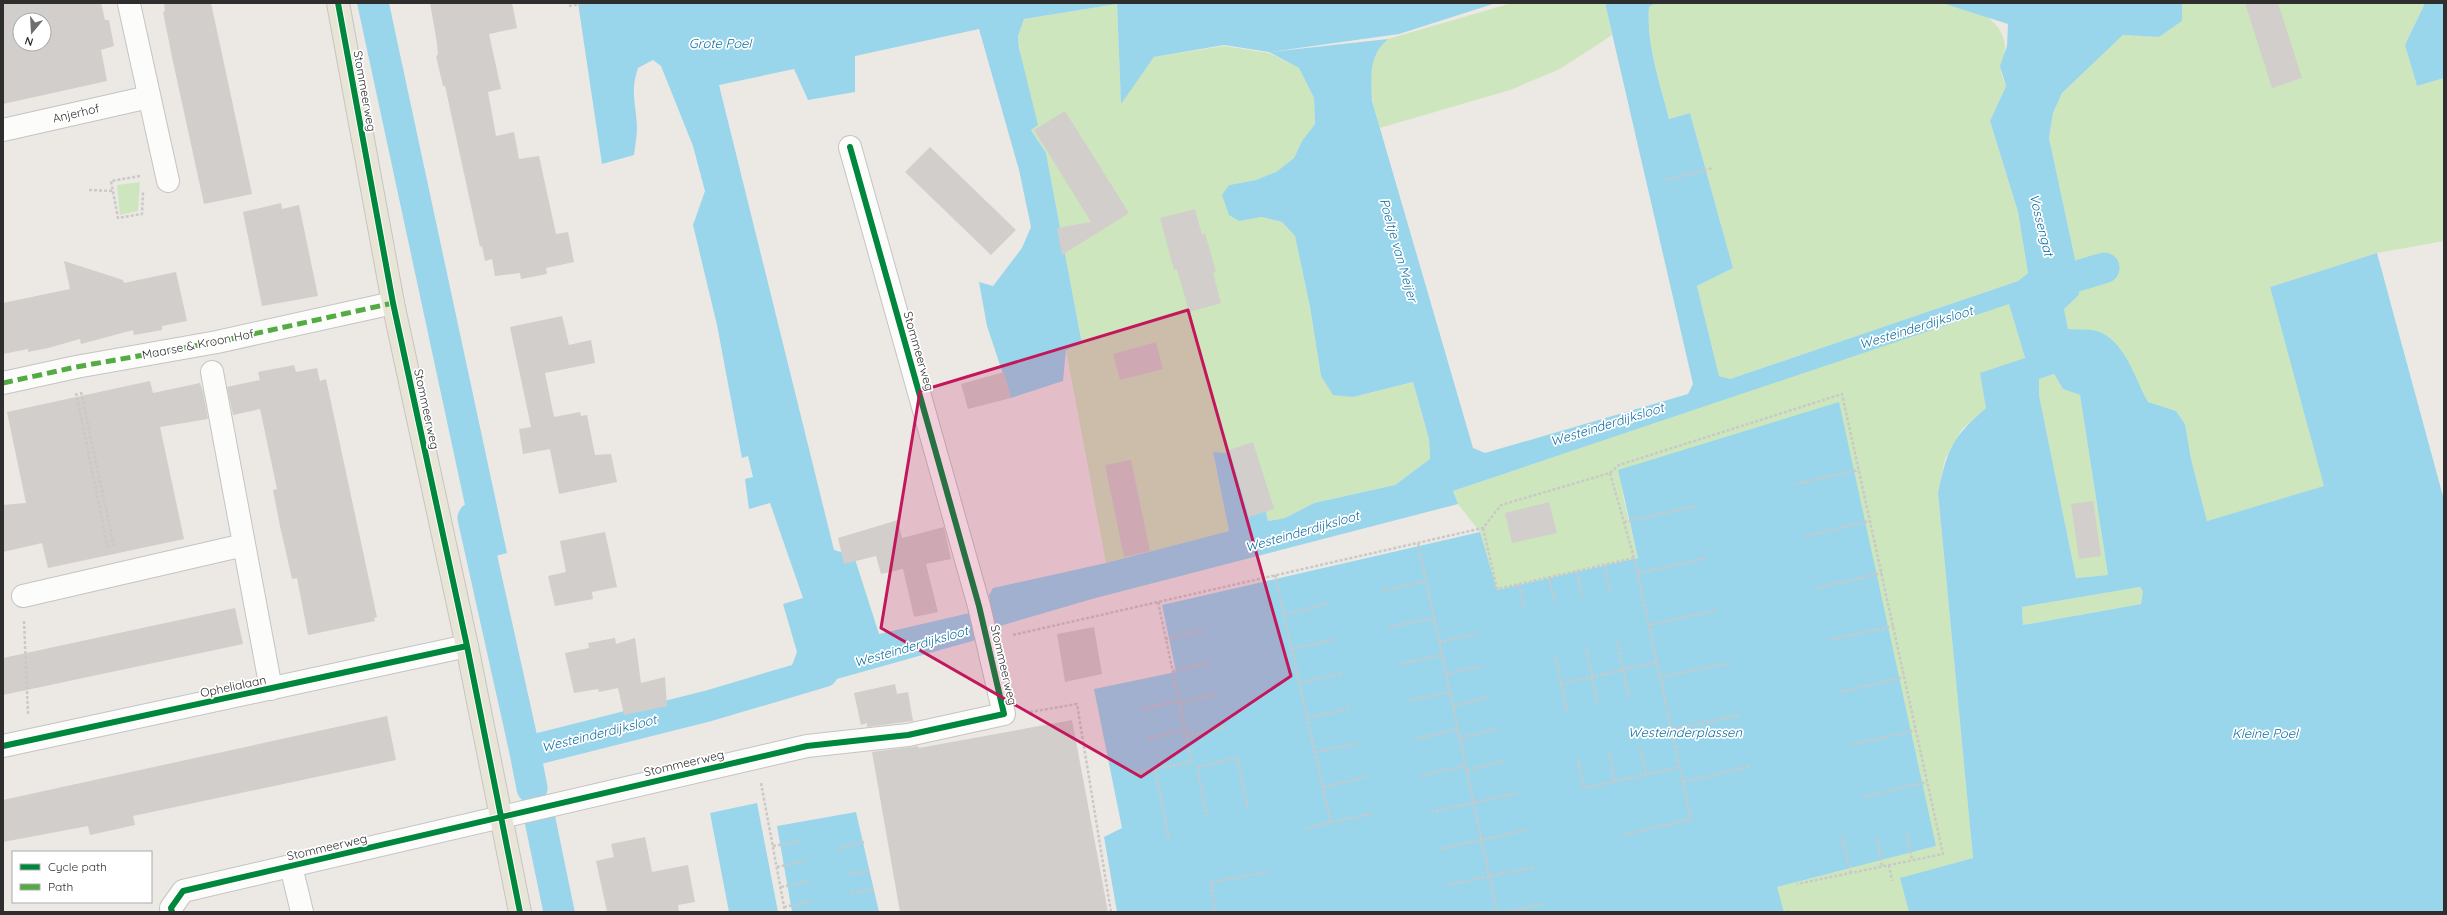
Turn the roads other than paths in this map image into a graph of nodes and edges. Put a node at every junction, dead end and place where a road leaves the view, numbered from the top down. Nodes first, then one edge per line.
1 (338, 3) edge
2 (129, 4) dead end
3 (149, 97) junction
4 (3, 130) edge
5 (850, 147) dead end
6 (168, 181) road end
7 (393, 303) junction
8 (212, 372) dead end
9 (3, 383) edge
10 (244, 545) junction
11 (23, 596) road end
12 (467, 646) junction
13 (271, 689) junction
14 (3, 746) edge
15 (500, 818) junction
16 (291, 866) junction
17 (172, 912) edge
18 (302, 912) edge
19 (520, 912) edge

1 - 7 main road, Stommeerweg
2 - 3 street
3 - 4 street, Anjerhof
3 - 6 street
5 - 15 street, Stommeerweg
7 - 9 street, Maarse & Kroon Hof
7 - 12 main road, Stommeerweg
8 - 10 street
10 - 11 street
10 - 13 street
12 - 13 street, Ophelialaan
12 - 15 main road, Stommeerweg
13 - 14 street, Ophelialaan
15 - 16 street, Stommeerweg
15 - 19 main road, Stommeerweg
16 - 17 street, Stommeerweg
16 - 18 street, Stommeerweg

